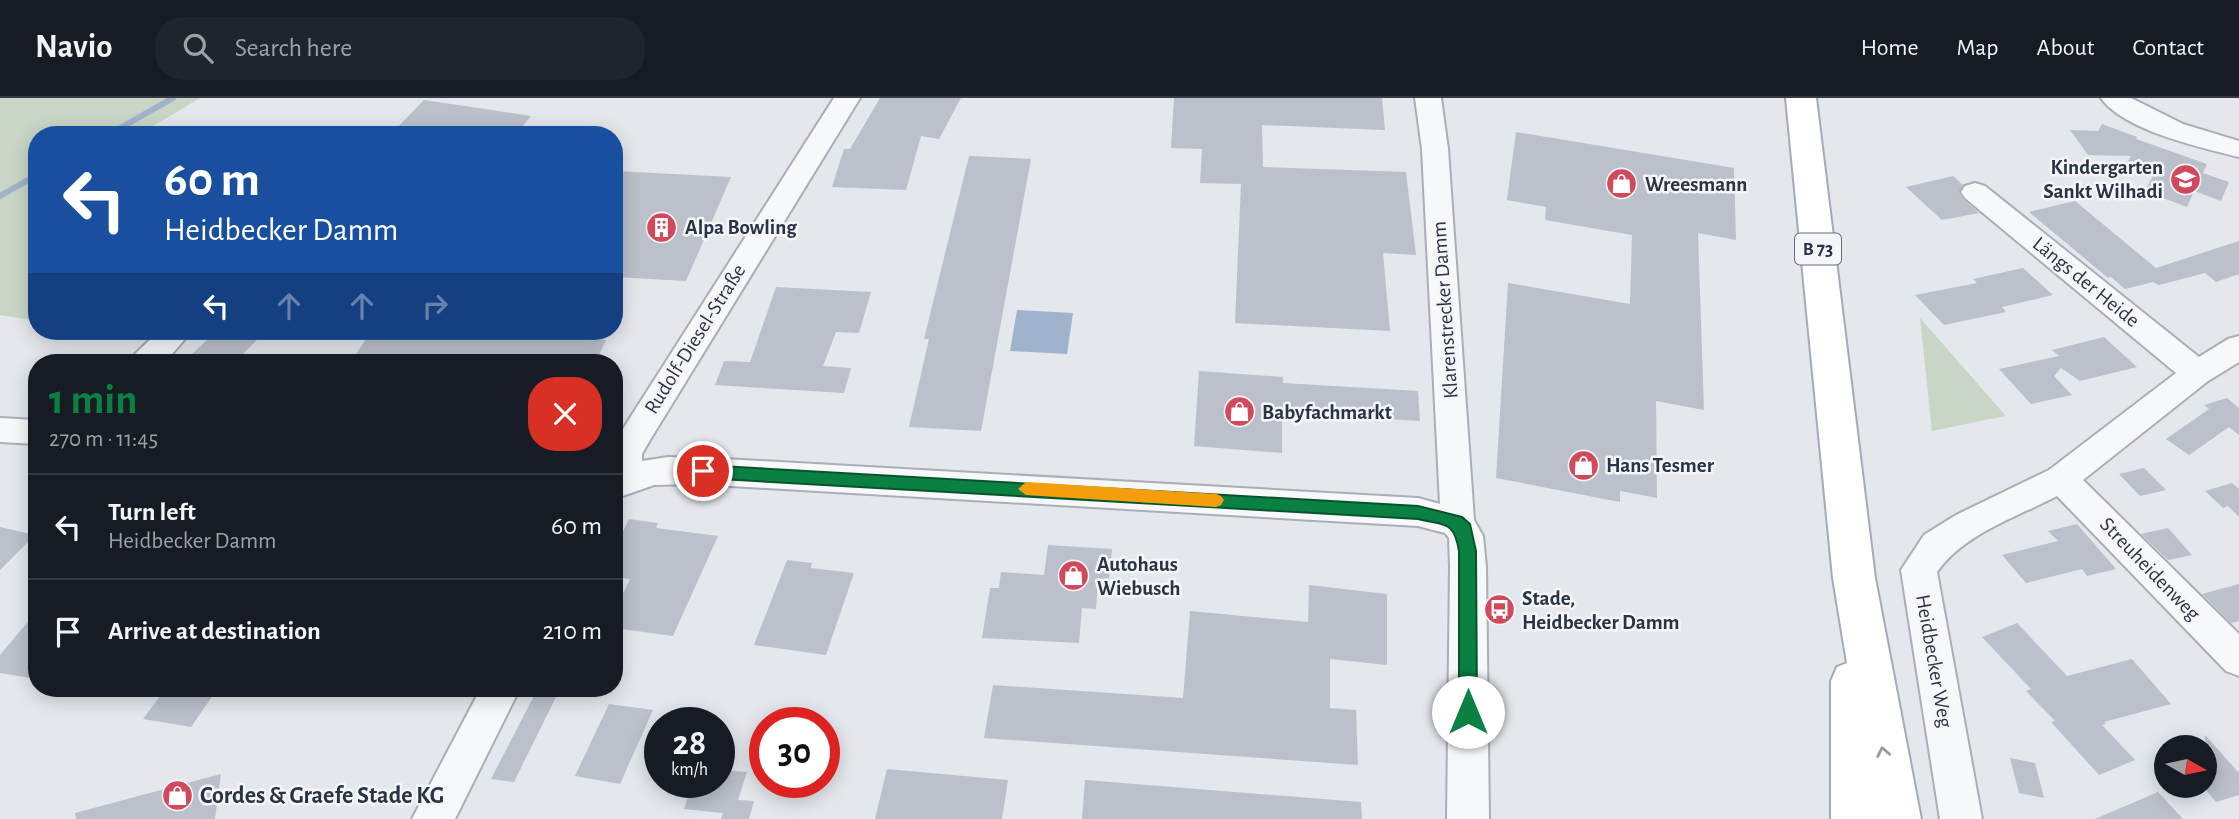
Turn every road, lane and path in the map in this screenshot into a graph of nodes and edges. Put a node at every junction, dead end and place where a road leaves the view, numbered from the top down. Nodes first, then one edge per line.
1 (847, 98) edge
2 (1428, 98) edge
3 (1801, 98) edge
4 (2113, 98) edge
5 (2239, 149) edge
6 (1975, 192) dead end
7 (168, 340) edge
8 (154, 354) edge
9 (2222, 367) edge
10 (0, 429) edge
11 (28, 431) edge
12 (623, 461) edge
13 (623, 478) edge
14 (2061, 479) junction
15 (1457, 522) junction
16 (1854, 578) junction
17 (2239, 659) edge
18 (496, 697) edge
19 (433, 819) edge
20 (1468, 819) edge
21 (1855, 819) edge
22 (1897, 819) edge
23 (1961, 819) edge

1 - 12 street, Rudolf-Diesel-Straße
2 - 15 street, Klarenstrecker Damm
3 - 16 main road, B 73
4 - 5 street
6 - 9 street, Längs der Heide
7 - 8 street
9 - 14 street
10 - 11 street
13 - 15 street
14 - 17 street, Streuheidenweg
14 - 23 street, Heidbecker Weg
15 - 20 street, Klarenstrecker Damm
16 - 21 main road, B 73
22 -> 16 main road, B 73
18 - 19 street

